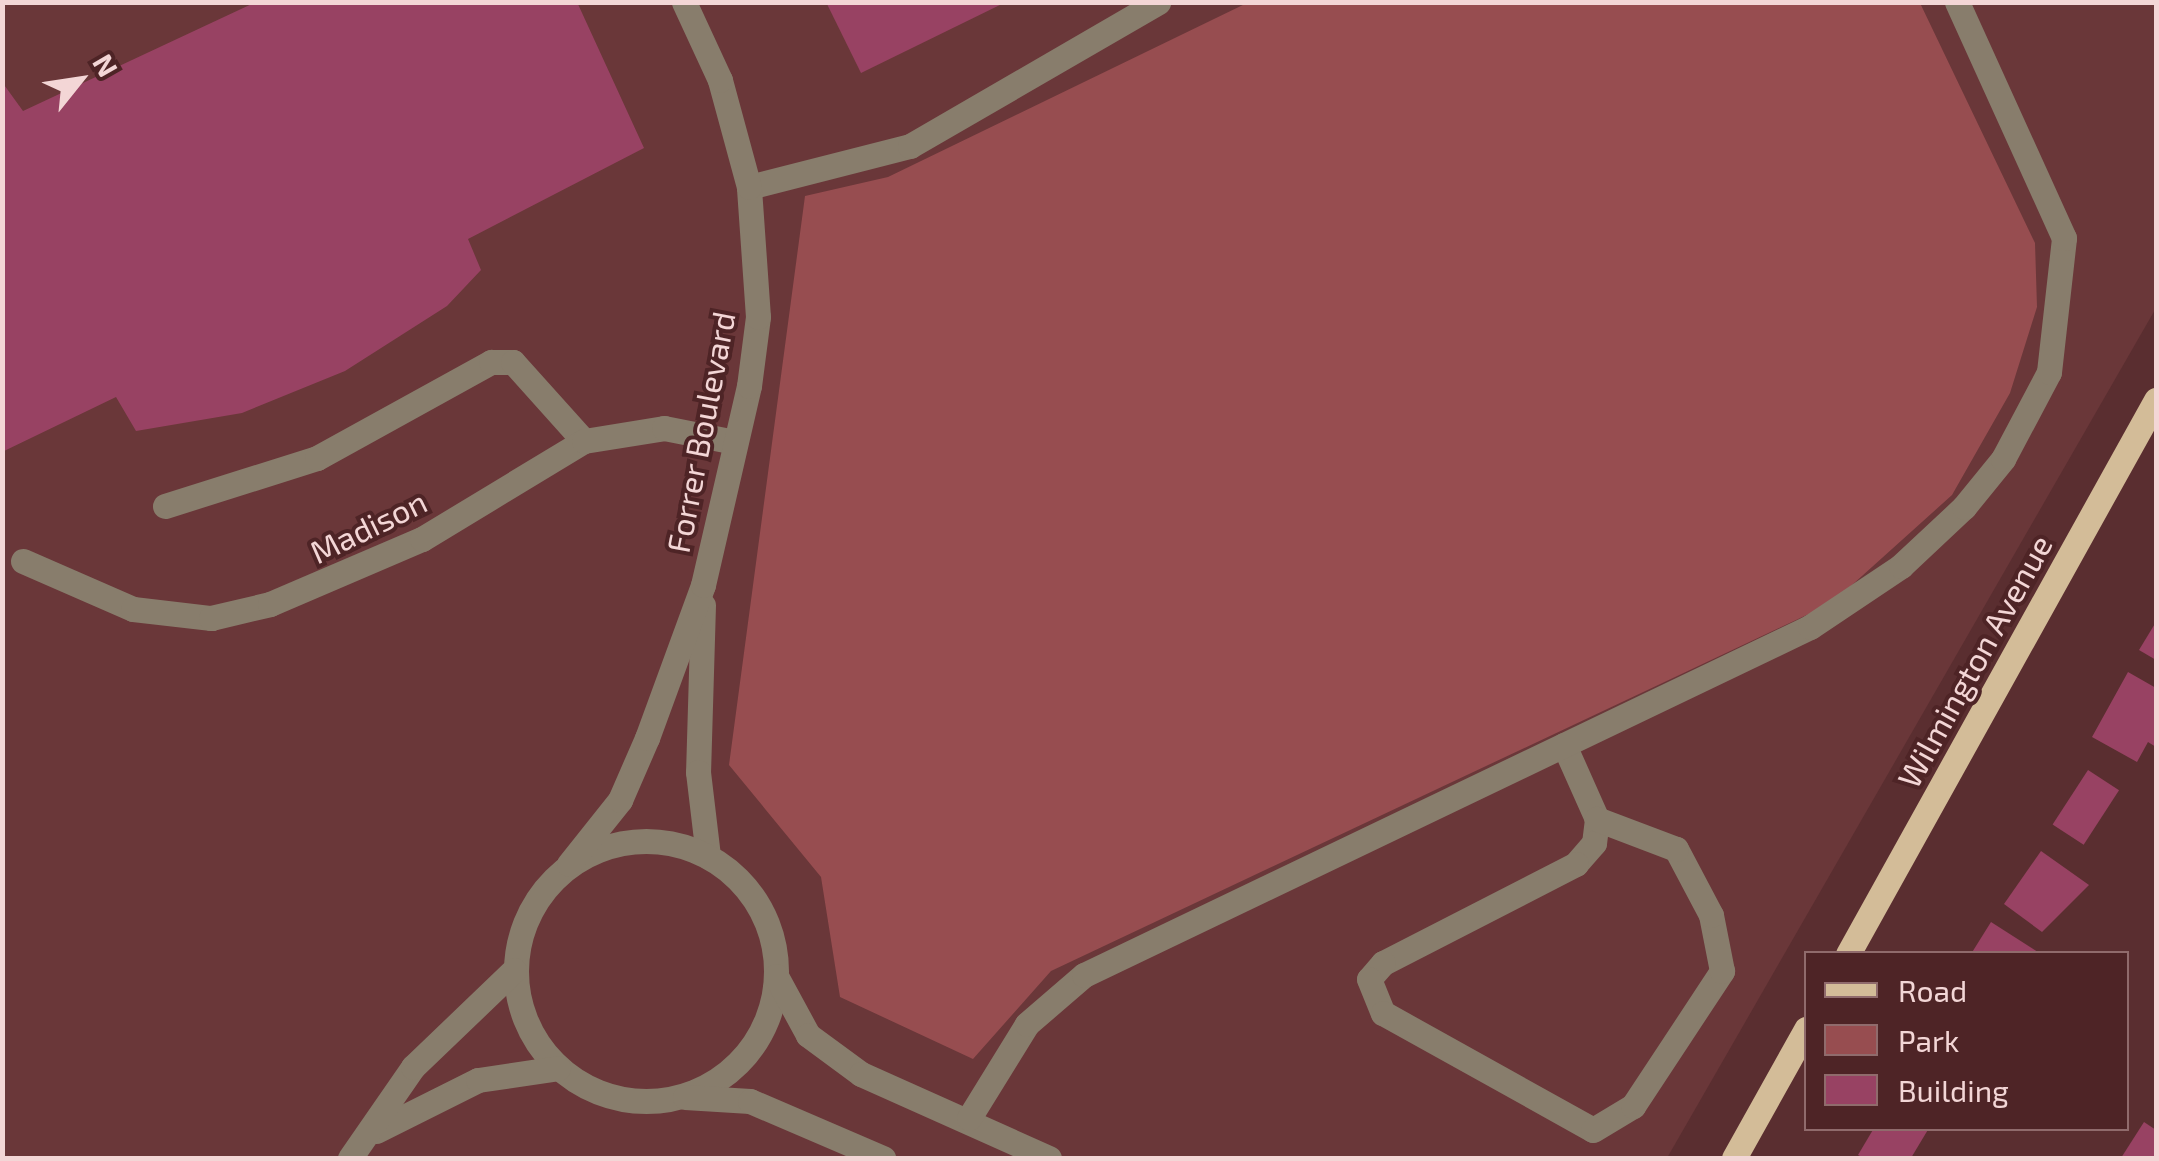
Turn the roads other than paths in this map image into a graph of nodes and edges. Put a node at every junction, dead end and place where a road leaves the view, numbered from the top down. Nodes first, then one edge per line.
1 (684, 2) edge
2 (1158, 2) edge
3 (1957, 2) edge
4 (750, 187) junction
5 (2156, 400) edge
6 (584, 441) junction
7 (730, 441) junction
8 (165, 506) dead end
9 (23, 561) dead end
10 (703, 585) junction
11 (1564, 745) junction
12 (1597, 819) junction
13 (708, 856) junction
14 (569, 864) junction
15 (1850, 951) edge
16 (514, 970) junction
17 (776, 976) junction
18 (1804, 1033) edge
19 (558, 1068) junction
20 (680, 1097) junction
21 (969, 1118) junction
22 (368, 1136) junction
23 (350, 1158) edge
24 (883, 1158) edge
25 (1048, 1158) edge
26 (1734, 1158) edge

1 - 4 street, Forrer Boulevard
2 - 4 street
3 - 11 street
4 - 7 street, Forrer Boulevard
5 - 15 main road, Wilmington Avenue
6 - 7 street, Madison
6 - 8 street
6 - 9 street, Madison
7 - 10 street, Forrer Boulevard
10 - 13 street, Forrer Boulevard
10 - 14 street, Forrer Boulevard
11 - 12 street
11 - 21 street
12 - 12 street
13 - 14 street, Forrer Boulevard
13 - 17 street, Forrer Boulevard
14 - 16 street, Forrer Boulevard
16 - 19 street, Forrer Boulevard
16 - 22 street
17 - 20 street, Forrer Boulevard
17 - 21 street, Forrer Boulevard
18 - 26 main road
19 - 20 street, Forrer Boulevard
19 - 22 street
20 - 24 street, Forrer Boulevard
21 - 25 street, Forrer Boulevard
22 - 23 street

